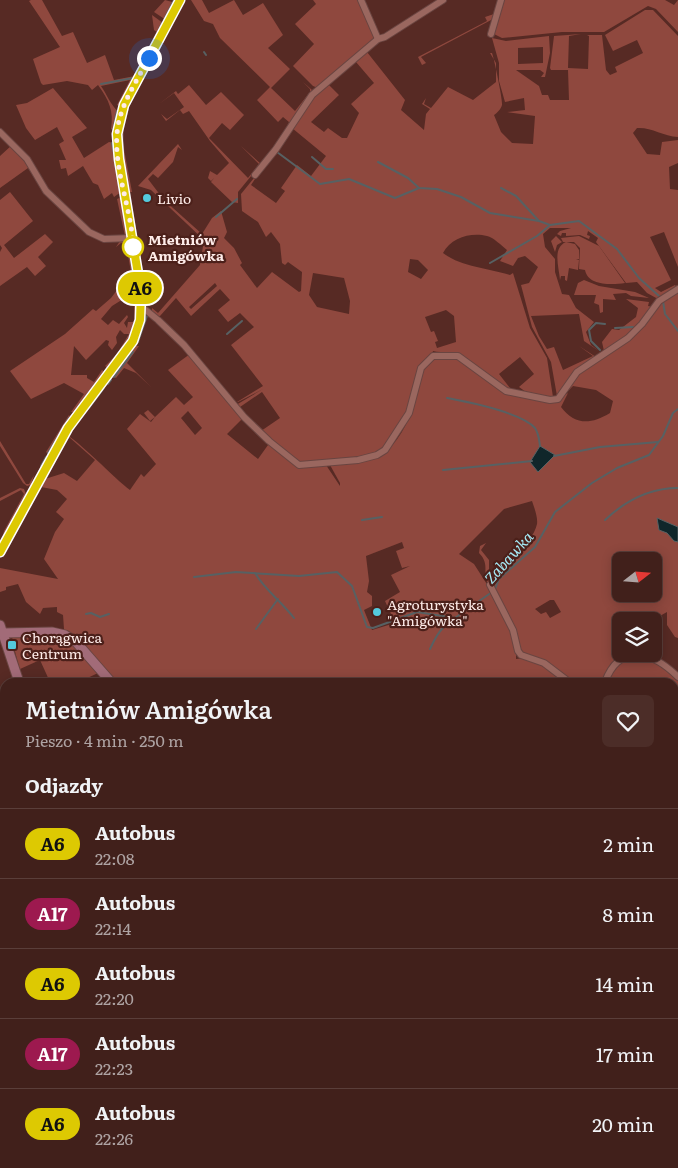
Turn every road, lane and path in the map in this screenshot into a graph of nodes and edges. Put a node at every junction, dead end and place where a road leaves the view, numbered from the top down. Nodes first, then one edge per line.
1 (180, 0) edge
2 (361, 0) edge
3 (442, 0) edge
4 (501, 0) edge
5 (491, 34) dead end
6 (378, 39) junction
7 (0, 132) edge
8 (254, 175) dead end
9 (132, 238) junction
10 (678, 289) edge
11 (142, 307) junction
12 (0, 552) edge
13 (492, 588) dead end
14 (2, 629) edge
15 (678, 677) edge
16 (18, 678) edge
17 (108, 678) edge
18 (564, 678) edge
19 (607, 678) edge

1 - 9 street
2 - 6 street
3 - 6 street
4 - 5 street
6 - 8 street
7 - 9 street
9 - 11 street
10 - 11 street
11 - 12 street
13 - 18 street
14 - 16 street
14 - 17 street
15 - 19 street

